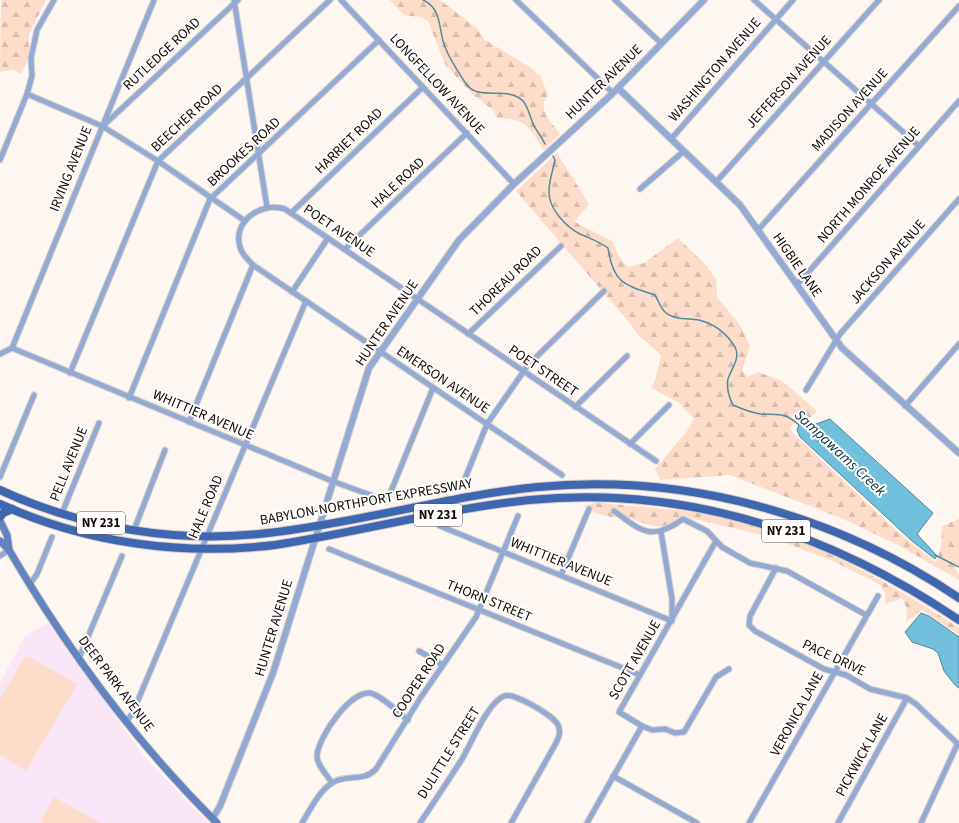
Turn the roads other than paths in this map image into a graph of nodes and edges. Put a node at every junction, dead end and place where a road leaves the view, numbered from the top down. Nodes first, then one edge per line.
1 (54, 0) edge
2 (154, 0) edge
3 (330, 0) edge
4 (340, 0) edge
5 (516, 0) edge
6 (615, 0) edge
7 (704, 0) edge
8 (754, 0) edge
9 (793, 0) edge
10 (879, 0) edge
11 (235, 1) edge
12 (959, 6) edge
13 (776, 19) junction
14 (379, 40) junction
15 (661, 43) junction
16 (824, 62) junction
17 (246, 80) junction
18 (423, 87) junction
19 (618, 88) junction
20 (612, 93) junction
21 (27, 94) junction
22 (959, 101) edge
23 (871, 104) junction
24 (102, 126) junction
25 (467, 133) junction
26 (671, 139) junction
27 (918, 146) junction
28 (684, 152) junction
29 (258, 155) junction
30 (0, 160) edge
31 (158, 161) junction
32 (717, 181) junction
33 (514, 184) junction
34 (640, 189) dead end
35 (210, 199) junction
36 (959, 199) edge
37 (267, 207) junction
38 (291, 213) junction
39 (245, 221) junction
40 (758, 230) junction
41 (328, 238) junction
42 (561, 246) dead end
43 (345, 249) junction
44 (253, 265) junction
45 (797, 285) junction
46 (292, 292) junction
47 (604, 292) dead end
48 (417, 299) junction
49 (306, 301) junction
50 (468, 334) junction
51 (836, 341) junction
52 (959, 344) edge
53 (12, 348) junction
54 (380, 352) junction
55 (0, 354) edge
56 (627, 356) dead end
57 (524, 372) junction
58 (70, 373) junction
59 (433, 388) junction
60 (806, 390) dead end
61 (34, 395) dead end
62 (129, 398) junction
63 (669, 405) dead end
64 (905, 406) junction
65 (575, 407) junction
66 (188, 422) junction
67 (99, 423) dead end
68 (488, 424) junction
69 (630, 444) junction
70 (245, 446) junction
71 (165, 450) dead end
72 (959, 453) edge
73 (656, 461) dead end
74 (562, 475) dead end
75 (0, 477) edge
76 (332, 481) junction
77 (462, 486) dead end
78 (0, 490) edge
79 (0, 504) edge
80 (12, 509) junction
81 (589, 509) dead end
82 (614, 511) dead end
83 (62, 513) junction
84 (518, 516) dead end
85 (0, 517) edge
86 (0, 521) edge
87 (318, 525) junction
88 (440, 526) dead end
89 (134, 530) junction
90 (661, 532) junction
91 (206, 536) junction
92 (52, 537) dead end
93 (314, 538) junction
94 (0, 541) edge
95 (716, 541) junction
96 (201, 549) junction
97 (329, 549) dead end
98 (9, 550) junction
99 (503, 551) junction
100 (0, 556) edge
101 (122, 556) dead end
102 (776, 568) junction
103 (561, 575) junction
104 (30, 584) junction
105 (878, 596) dead end
106 (959, 598) edge
107 (479, 610) junction
108 (866, 615) junction
109 (959, 620) edge
110 (672, 621) junction
111 (419, 651) dead end
112 (79, 658) junction
113 (443, 665) junction
114 (729, 669) dead end
115 (834, 672) junction
116 (640, 675) junction
117 (907, 698) junction
118 (408, 720) junction
119 (127, 721) junction
120 (642, 726) junction
121 (958, 745) edge
122 (613, 776) junction
123 (332, 783) junction
124 (686, 817) junction
125 (215, 821) edge
126 (302, 823) edge
127 (420, 823) edge
128 (511, 823) edge
129 (587, 823) edge
130 (683, 823) edge
131 (697, 823) edge
132 (749, 823) edge
133 (838, 823) edge
134 (921, 823) edge

1 - 21 street
2 - 24 street, IRVING AVENUE
3 - 17 street, BEECHER ROAD
4 - 14 street, LONGFELLOW AVENUE
5 - 20 street
6 - 15 street
7 - 15 street, HUNTER AVENUE
8 - 13 street
9 - 13 street, WASHINGTON AVENUE
10 - 16 street, JEFFERSON AVENUE
11 - 17 street
11 - 24 street, RUTLEDGE ROAD
12 - 23 street, MADISON AVENUE
13 - 16 street
13 - 26 street, WASHINGTON AVENUE
14 - 18 street, LONGFELLOW AVENUE
14 - 29 street, BROOKES ROAD
15 - 19 street, HUNTER AVENUE
16 - 23 street
16 - 32 street, JEFFERSON AVENUE
17 - 29 street
17 - 31 street, BEECHER ROAD
18 - 25 street, LONGFELLOW AVENUE
18 - 38 street, HARRIET ROAD
19 - 20 street, HUNTER AVENUE
19 - 26 street, HIGBIE LANE
20 - 33 street, HUNTER AVENUE
21 - 24 street
21 - 30 street
22 - 27 street, NORTH MONROE AVENUE
23 - 27 street
23 - 40 street, MADISON AVENUE
24 - 31 street
24 - 53 street, IRVING AVENUE
25 - 33 street, LONGFELLOW AVENUE
25 - 43 street, HALE ROAD
26 - 28 street, HIGBIE LANE
27 - 45 street, NORTH MONROE AVENUE
28 - 32 street, HIGBIE LANE
28 - 34 street
29 - 35 street, BROOKES ROAD
29 - 37 street
31 - 35 street
31 - 58 street, BEECHER ROAD
32 - 40 street, HIGBIE LANE
33 - 48 street, HUNTER AVENUE
35 - 39 street
35 - 62 street, BROOKES ROAD
36 - 51 street, JACKSON AVENUE
37 - 38 street, POET AVENUE
37 - 39 street
38 - 41 street, POET AVENUE
39 - 44 street, EMERSON AVENUE
40 - 45 street, HIGBIE LANE
41 - 43 street, POET AVENUE
41 - 46 street
42 - 50 street, THOREAU ROAD
43 - 48 street, POET AVENUE
44 - 46 street, EMERSON AVENUE
44 - 66 street
45 - 51 street, HIGBIE LANE
46 - 49 street, EMERSON AVENUE
47 - 57 street
48 - 50 street, POET STREET
48 - 54 street, HUNTER AVENUE
49 - 54 street, EMERSON AVENUE
49 - 70 street, HALE ROAD
50 - 57 street, POET STREET
51 - 60 street
51 - 64 street, HIGBIE LANE
52 - 64 street
53 - 55 street
53 - 58 street, WHITTIER AVENUE
54 - 59 street, EMERSON AVENUE
54 - 76 street, HUNTER AVENUE
56 - 65 street
57 - 65 street, POET STREET
57 - 68 street
58 - 62 street, WHITTIER AVENUE
59 - 68 street, EMERSON AVENUE
59 - 76 street, WHITTIER AVENUE
61 - 75 street
62 - 66 street, WHITTIER AVENUE
63 - 69 street
64 - 72 street, HIGBIE LANE
65 - 69 street, POET STREET
66 - 70 street, WHITTIER AVENUE
67 - 83 street, PELL AVENUE
68 - 74 street, EMERSON AVENUE
68 - 77 street
69 - 73 street, POET STREET
70 - 76 street, WHITTIER AVENUE
70 - 91 street, HALE ROAD
71 - 89 street
76 - 87 street, HUNTER AVENUE
78 - 83 main road, BABYLON-NORTHPORT EXPRESSWAY / NY 231
79 - 80 main road, BABYLON-NORTHPORT EXPRESSWAY / NY 231
80 - 85 main road
80 - 96 main road, BABYLON-NORTHPORT EXPRESSWAY / NY 231
81 - 103 street
82 - 90 street
83 - 89 main road, BABYLON-NORTHPORT EXPRESSWAY / NY 231
84 - 99 street, COOPER ROAD
86 - 98 main road, DEER PARK AVENUE
87 - 91 main road, BABYLON-NORTHPORT EXPRESSWAY / NY 231
87 - 93 street, HUNTER AVENUE
87 - 106 main road, BABYLON-NORTHPORT EXPRESSWAY / NY 231
88 - 99 street, WHITTIER AVENUE
89 - 91 main road, BABYLON-NORTHPORT EXPRESSWAY / NY 231
90 - 95 street
90 - 110 street
91 - 96 street, HALE ROAD
92 - 104 street
93 - 96 main road, BABYLON-NORTHPORT EXPRESSWAY / NY 231
93 - 109 main road, BABYLON-NORTHPORT EXPRESSWAY / NY 231
93 - 125 street, HUNTER AVENUE
94 - 98 main road, DEER PARK AVENUE
95 - 102 street
95 - 110 street, SCOTT AVENUE
96 - 119 street, HALE ROAD
97 - 107 street, THORN STREET
98 - 100 street
98 - 104 main road, DEER PARK AVENUE
99 - 103 street, WHITTIER AVENUE
99 - 107 street, COOPER ROAD
101 - 112 street
102 - 108 street
102 - 115 street, PACE DRIVE
103 - 110 street, WHITTIER AVENUE
104 - 112 main road, DEER PARK AVENUE
105 - 108 street, VERONICA LANE
107 - 113 street, COOPER ROAD
107 - 116 street, THORN STREET
108 - 115 street, VERONICA LANE
110 - 116 street, SCOTT AVENUE
111 - 113 street
112 - 119 main road, DEER PARK AVENUE
113 - 118 street, COOPER ROAD
114 - 120 street
115 - 117 street, PACE DRIVE
115 - 132 street, VERONICA LANE
116 - 120 street, SCOTT AVENUE
117 - 121 street, PACE DRIVE
117 - 133 street, PICKWICK LANE
118 - 123 street, COOPER ROAD
118 - 123 street
119 - 125 main road, DEER PARK AVENUE
120 - 122 street
121 - 134 street
122 - 124 street
122 - 129 street
123 - 126 street
124 - 130 street
124 - 131 street
127 - 128 street, DULITTLE STREET

